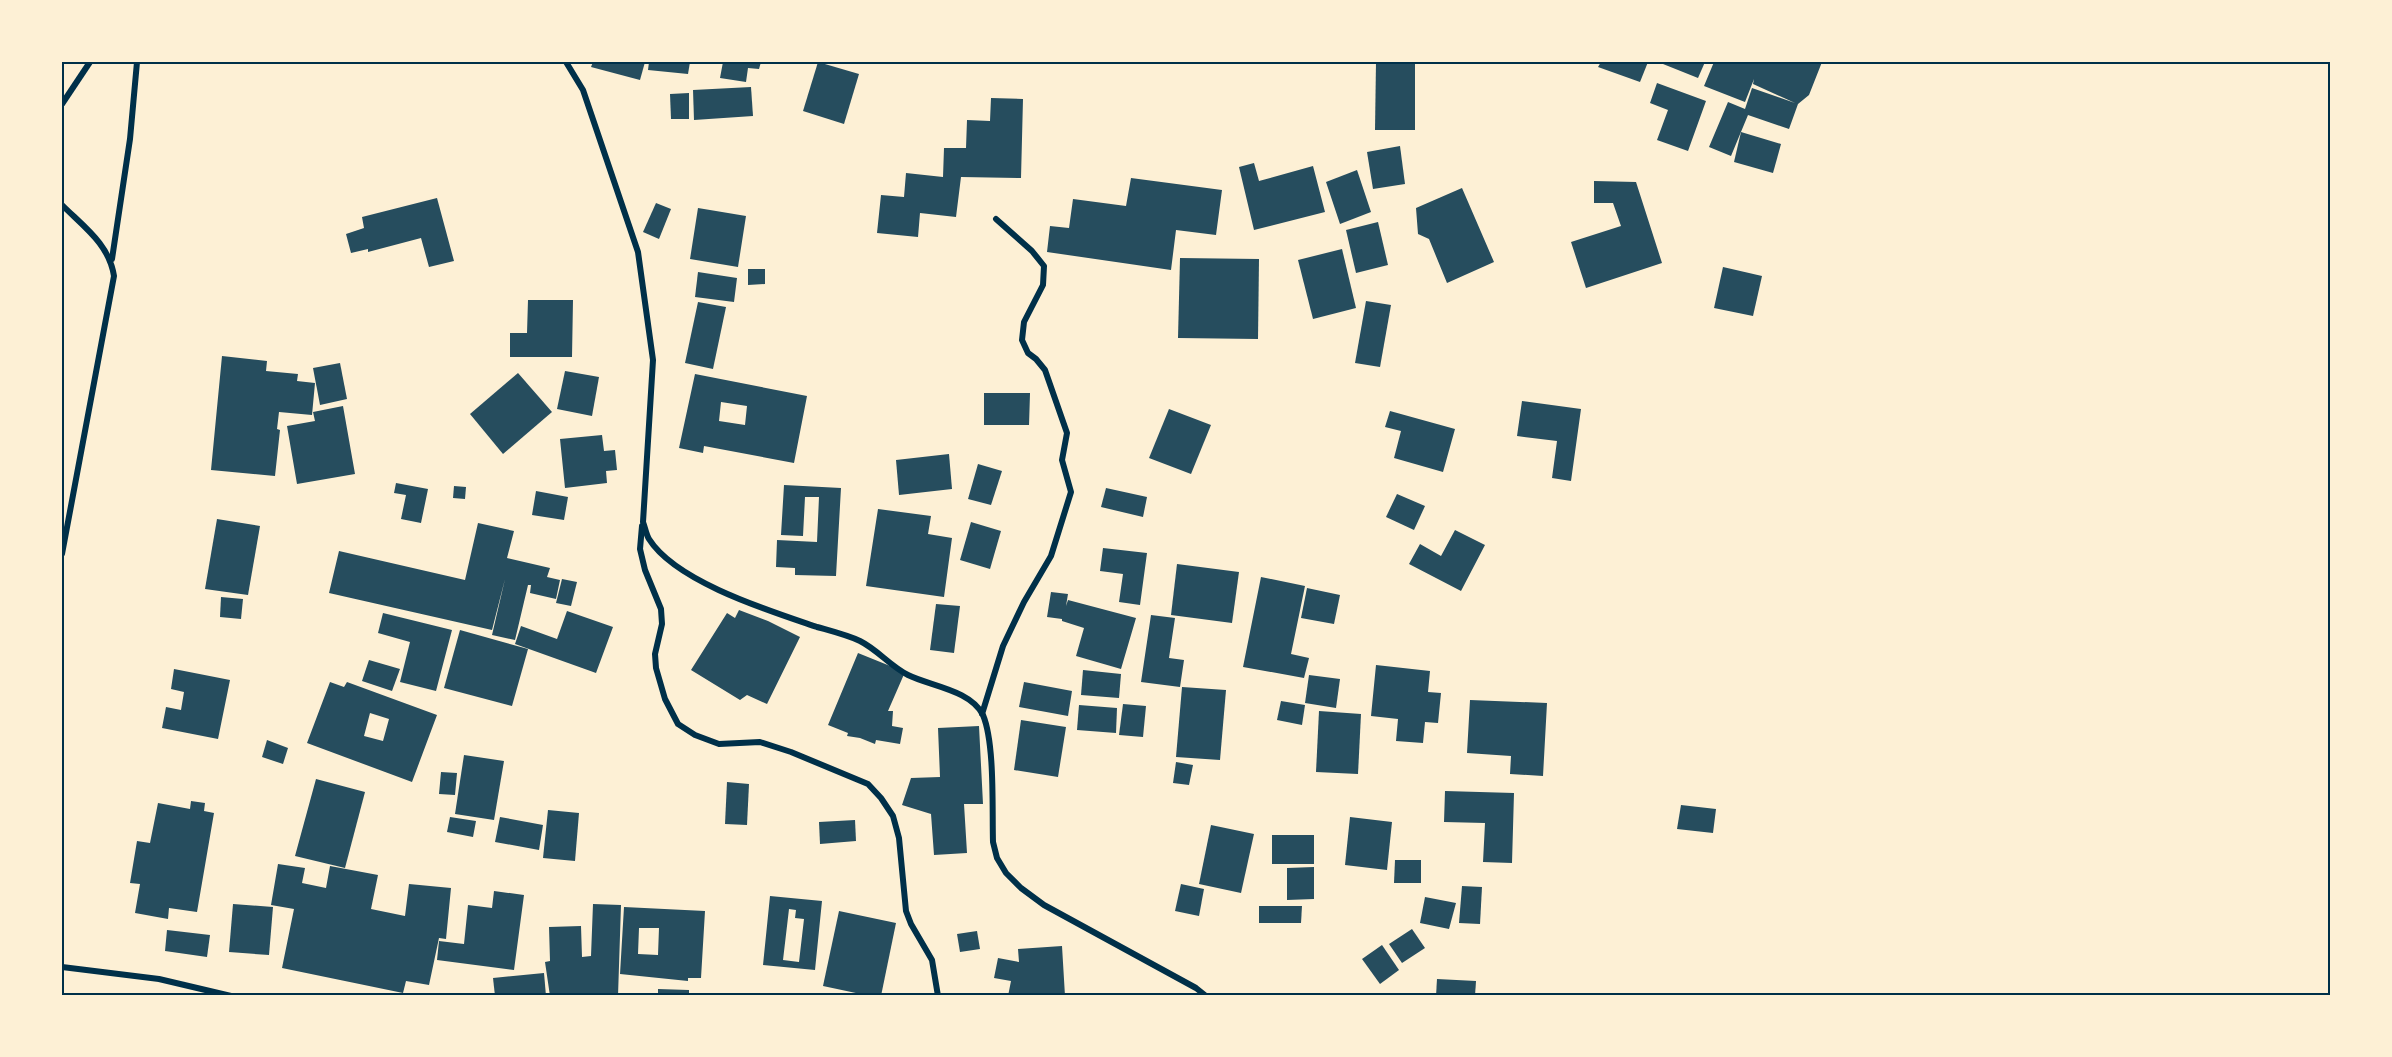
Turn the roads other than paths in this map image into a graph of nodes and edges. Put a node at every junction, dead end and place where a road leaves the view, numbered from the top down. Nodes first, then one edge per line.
1 (90, 62) edge
2 (137, 62) edge
3 (566, 62) edge
4 (62, 104) edge
5 (62, 205) edge
6 (996, 219) dead end
7 (112, 260) junction
8 (643, 519) junction
9 (62, 554) edge
10 (982, 714) junction
11 (62, 967) edge
12 (231, 996) edge
13 (938, 996) edge
14 (1206, 996) edge

1 - 4 street
2 - 7 street
3 - 8 street
5 - 7 street
6 - 10 street
7 - 9 street
8 - 10 street
8 - 13 street
10 - 14 street
11 - 12 street

